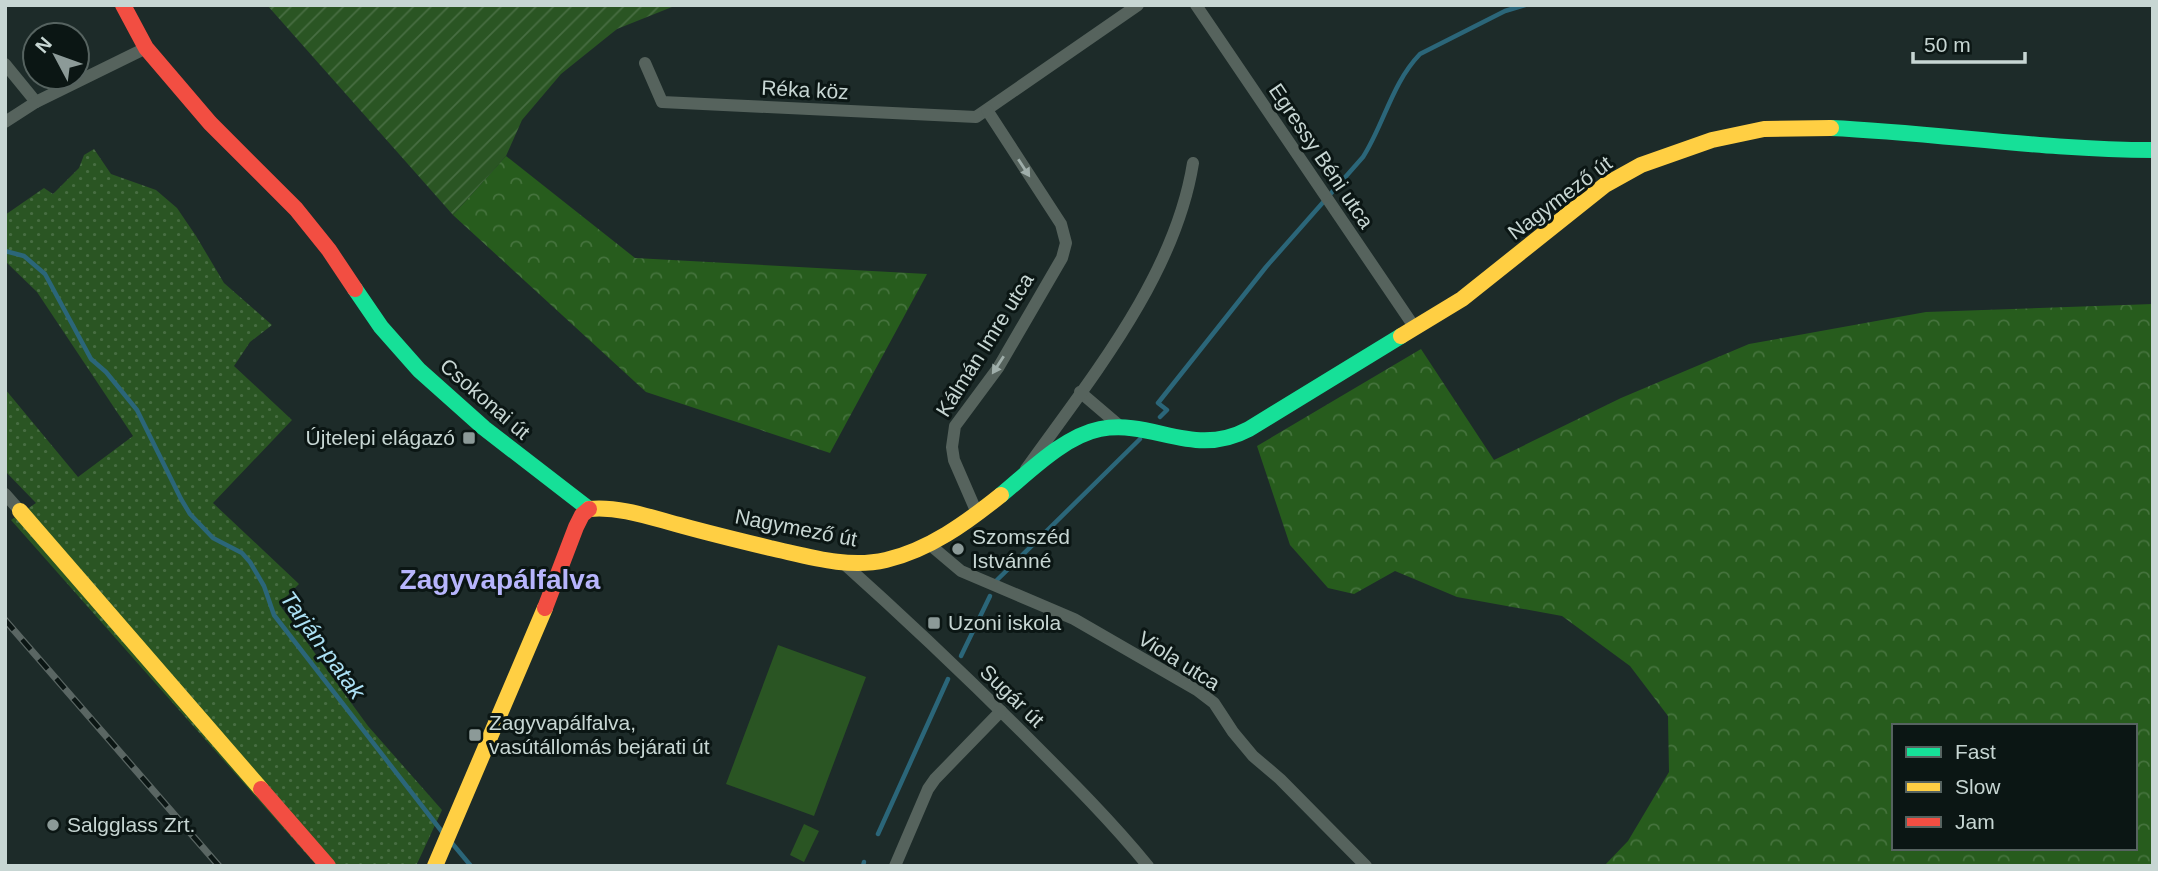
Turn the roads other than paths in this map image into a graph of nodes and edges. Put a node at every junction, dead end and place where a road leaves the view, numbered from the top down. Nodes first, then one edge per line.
1 (123, 5) edge
2 (1138, 5) edge
3 (1196, 5) edge
4 (146, 48) junction
5 (645, 63) dead end
6 (5, 64) edge
7 (36, 102) junction
8 (987, 110) junction
9 (5, 122) edge
10 (2153, 150) edge
11 (1193, 163) dead end
12 (1415, 328) junction
13 (1080, 393) junction
14 (1121, 428) junction
15 (1018, 481) junction
16 (5, 494) edge
17 (589, 509) junction
18 (20, 511) joint
19 (977, 513) junction
20 (929, 544) junction
21 (841, 561) junction
22 (1001, 711) junction
23 (438, 858) edge
24 (328, 866) edge
25 (895, 866) edge
26 (1148, 866) edge
27 (1366, 866) edge

1 - 4 main road, Csokonai út
2 - 8 street
3 - 12 street, Egressy Béni utca
4 - 7 street
4 - 17 main road, Csokonai út
5 - 8 street, Réka köz
6 - 7 street
7 - 9 street
8 -> 19 street, Kálmán Imre utca
10 - 12 main road, Nagymező út
11 - 13 street, Nagymező út
12 - 14 main road, Nagymező út
13 - 14 street
13 - 15 street, Nagymező út
14 - 15 main road, Nagymező út
15 - 19 main road, Nagymező út
16 - 18 street
17 - 21 main road, Nagymező út
17 - 23 main road
18 - 24 main road
19 - 20 main road, Nagymező út
20 - 21 main road, Nagymező út
20 - 27 street, Viola utca
21 - 22 street, Sugár út
22 - 25 street
22 - 26 street, Sugár út

